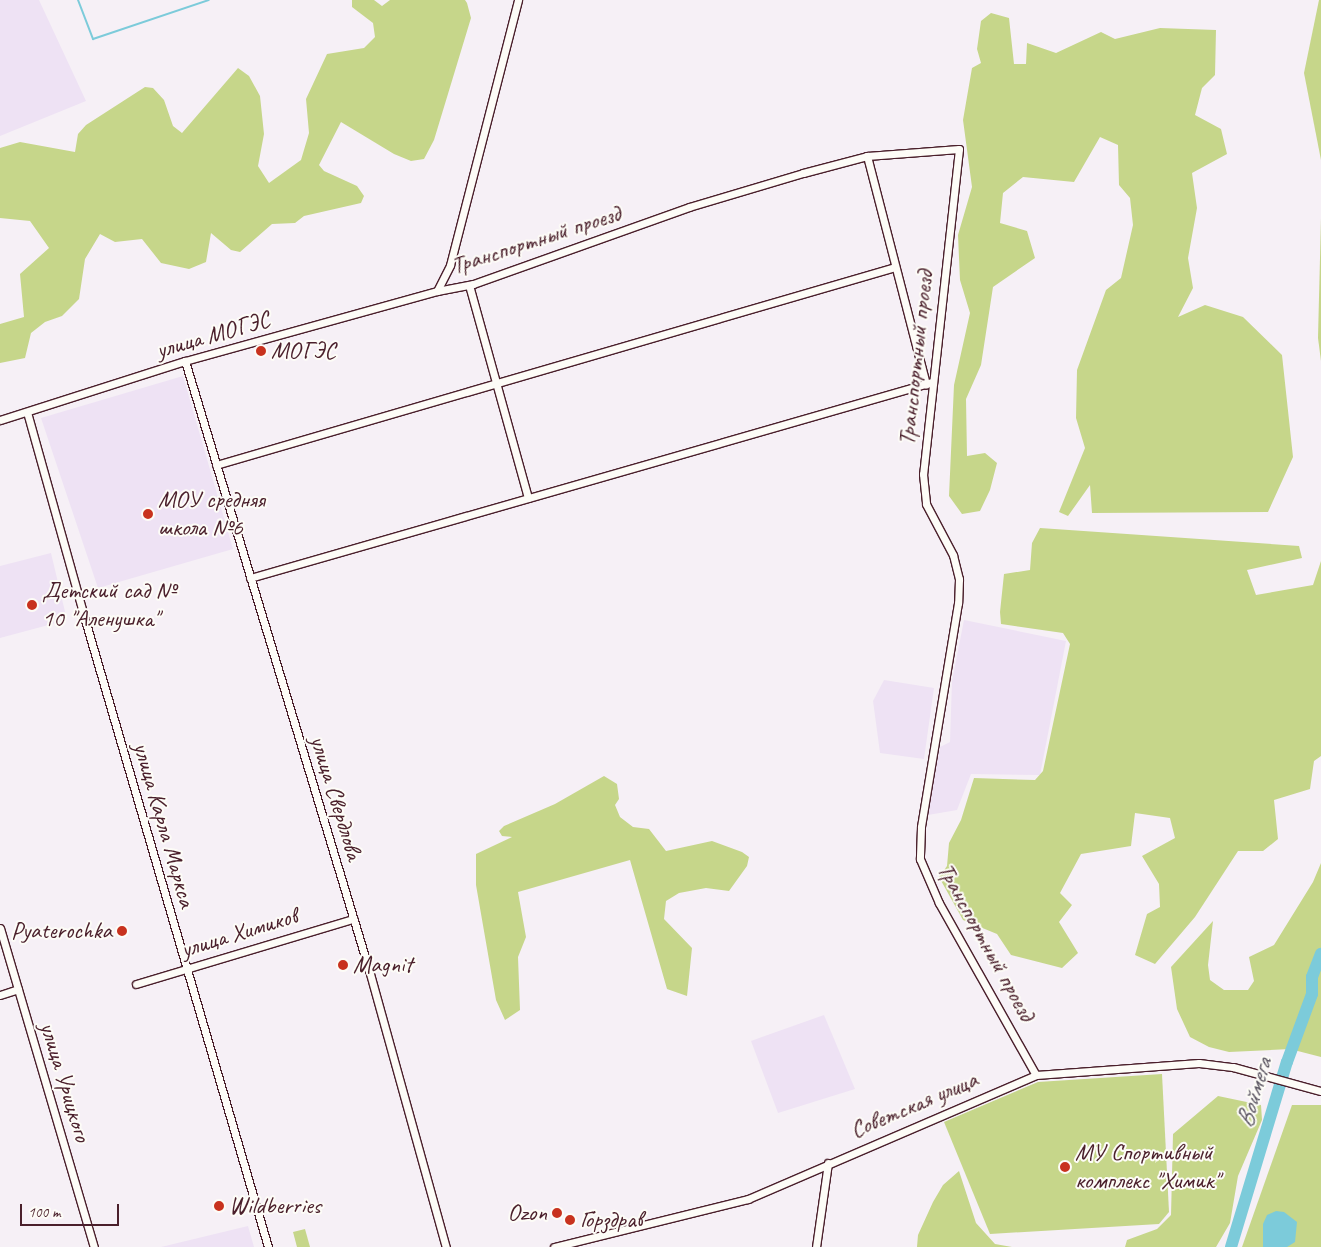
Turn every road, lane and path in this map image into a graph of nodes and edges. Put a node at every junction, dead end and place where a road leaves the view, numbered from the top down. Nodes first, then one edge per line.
1 (518, 0) edge
2 (867, 156) junction
3 (895, 267) junction
4 (469, 285) junction
5 (437, 291) junction
6 (184, 360) junction
7 (929, 383) junction
8 (495, 384) junction
9 (28, 412) junction
10 (0, 420) edge
11 (216, 465) junction
12 (528, 498) junction
13 (250, 578) junction
14 (353, 919) junction
15 (0, 928) edge
16 (186, 969) junction
17 (136, 984) dead end
18 (18, 989) junction
19 (0, 994) edge
20 (1036, 1075) junction
21 (1321, 1091) edge
22 (828, 1163) junction
23 (94, 1247) edge
24 (268, 1247) edge
25 (446, 1247) edge
26 (554, 1247) edge
27 (816, 1247) edge

1 - 5 street
2 - 3 street
2 - 4 street, Транспортный проезд
2 - 7 street, Транспортный проезд
3 - 7 street
3 - 8 street
4 - 5 street, Транспортный проезд
4 - 8 street
5 - 6 street, улица МОГЭС
6 - 9 street, улица МОГЭС
6 - 11 street, улица Свердлова
7 - 12 street
7 - 20 street, Транспортный проезд
8 - 11 street
8 - 12 street
9 - 10 street, улица МОГЭС
9 - 16 street, улица Карла Маркса
11 - 13 street, улица Свердлова
12 - 13 street
13 - 14 street, улица Свердлова
14 - 16 street, улица Химиков
14 - 25 street, улица Свердлова
15 - 18 street, улица Урицкого
16 - 17 street, улица Химиков
16 - 24 street, улица Карла Маркса
18 - 19 street
18 - 23 street, улица Урицкого
20 - 21 street, Советская улица
20 - 22 street, Советская улица
22 - 26 street, Советская улица
22 - 27 street

